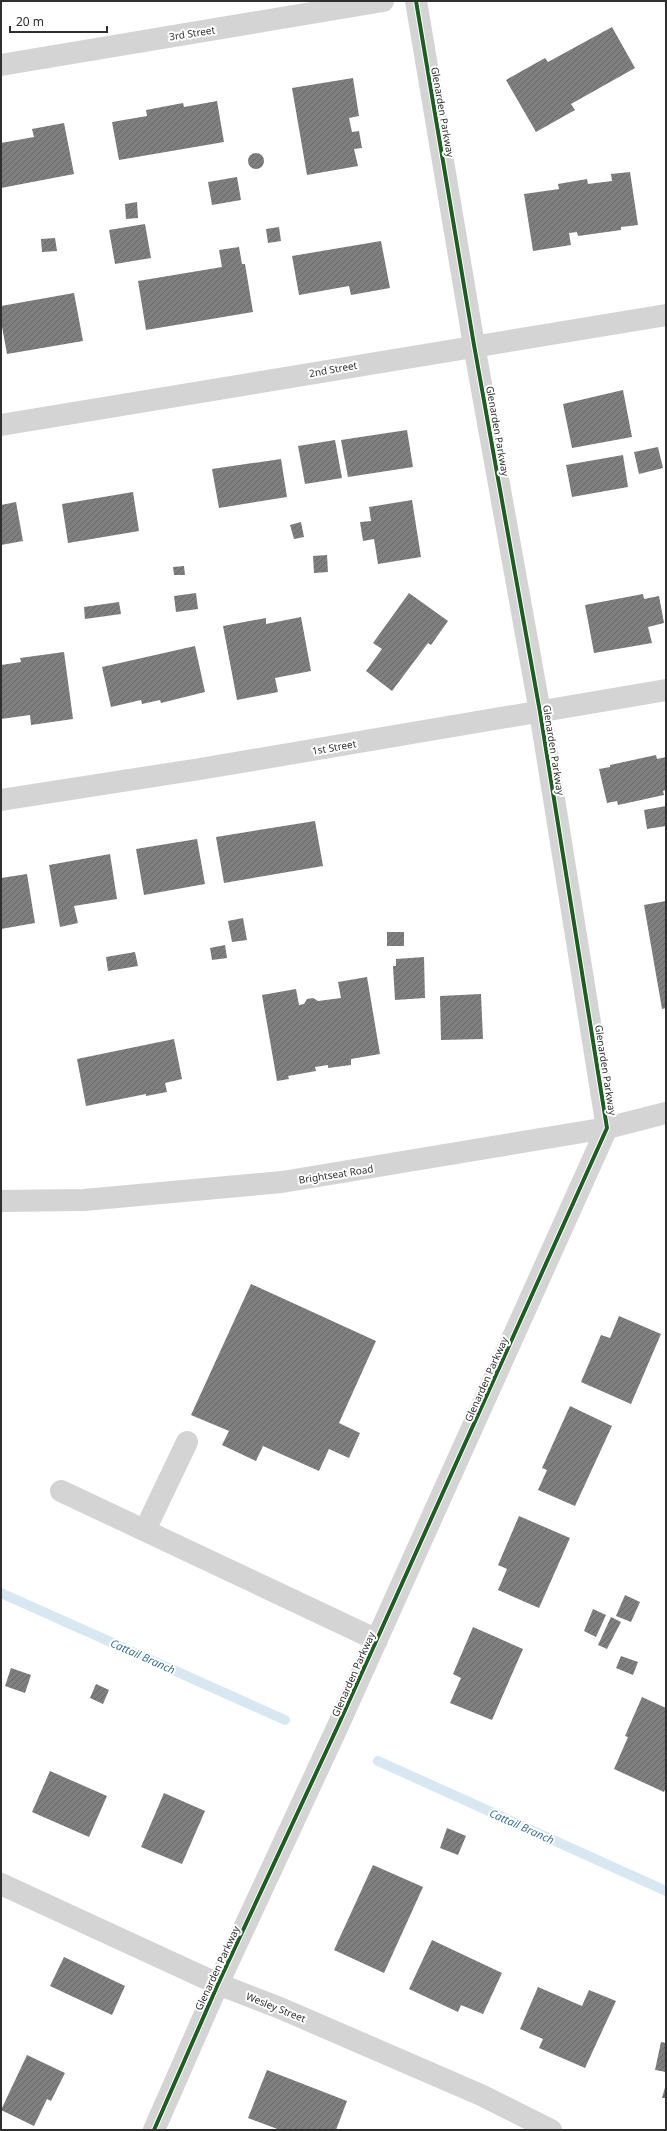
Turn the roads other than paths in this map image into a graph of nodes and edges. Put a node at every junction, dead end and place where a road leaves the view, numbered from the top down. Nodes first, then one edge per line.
1 (383, 1) edge
2 (416, 1) edge
3 (1, 65) edge
4 (666, 315) edge
5 (474, 345) junction
6 (1, 425) edge
7 (666, 690) edge
8 (540, 712) junction
9 (1, 800) edge
10 (666, 1113) edge
11 (607, 1128) junction
12 (1, 1201) edge
13 (186, 1442) dead end
14 (61, 1491) dead end
15 (145, 1530) junction
16 (377, 1640) junction
17 (1, 1884) edge
18 (218, 1984) junction
19 (154, 2130) edge
20 (551, 2130) edge

1 - 3 street, 3rd Street
2 - 5 street, Glenarden Parkway
4 - 5 street, 2nd Street
5 - 6 street, 2nd Street
5 - 8 street, Glenarden Parkway
7 - 8 street, 1st Street
8 - 9 street, 1st Street
8 - 11 street, Glenarden Parkway
10 - 11 street, Brightseat Road
11 - 12 street, Brightseat Road
11 - 16 street, Glenarden Parkway
13 - 15 street
14 - 15 street
15 - 16 street
16 - 18 street, Glenarden Parkway
17 - 18 street, Wesley Street
18 - 19 street, Glenarden Parkway
18 - 20 street, Wesley Street

